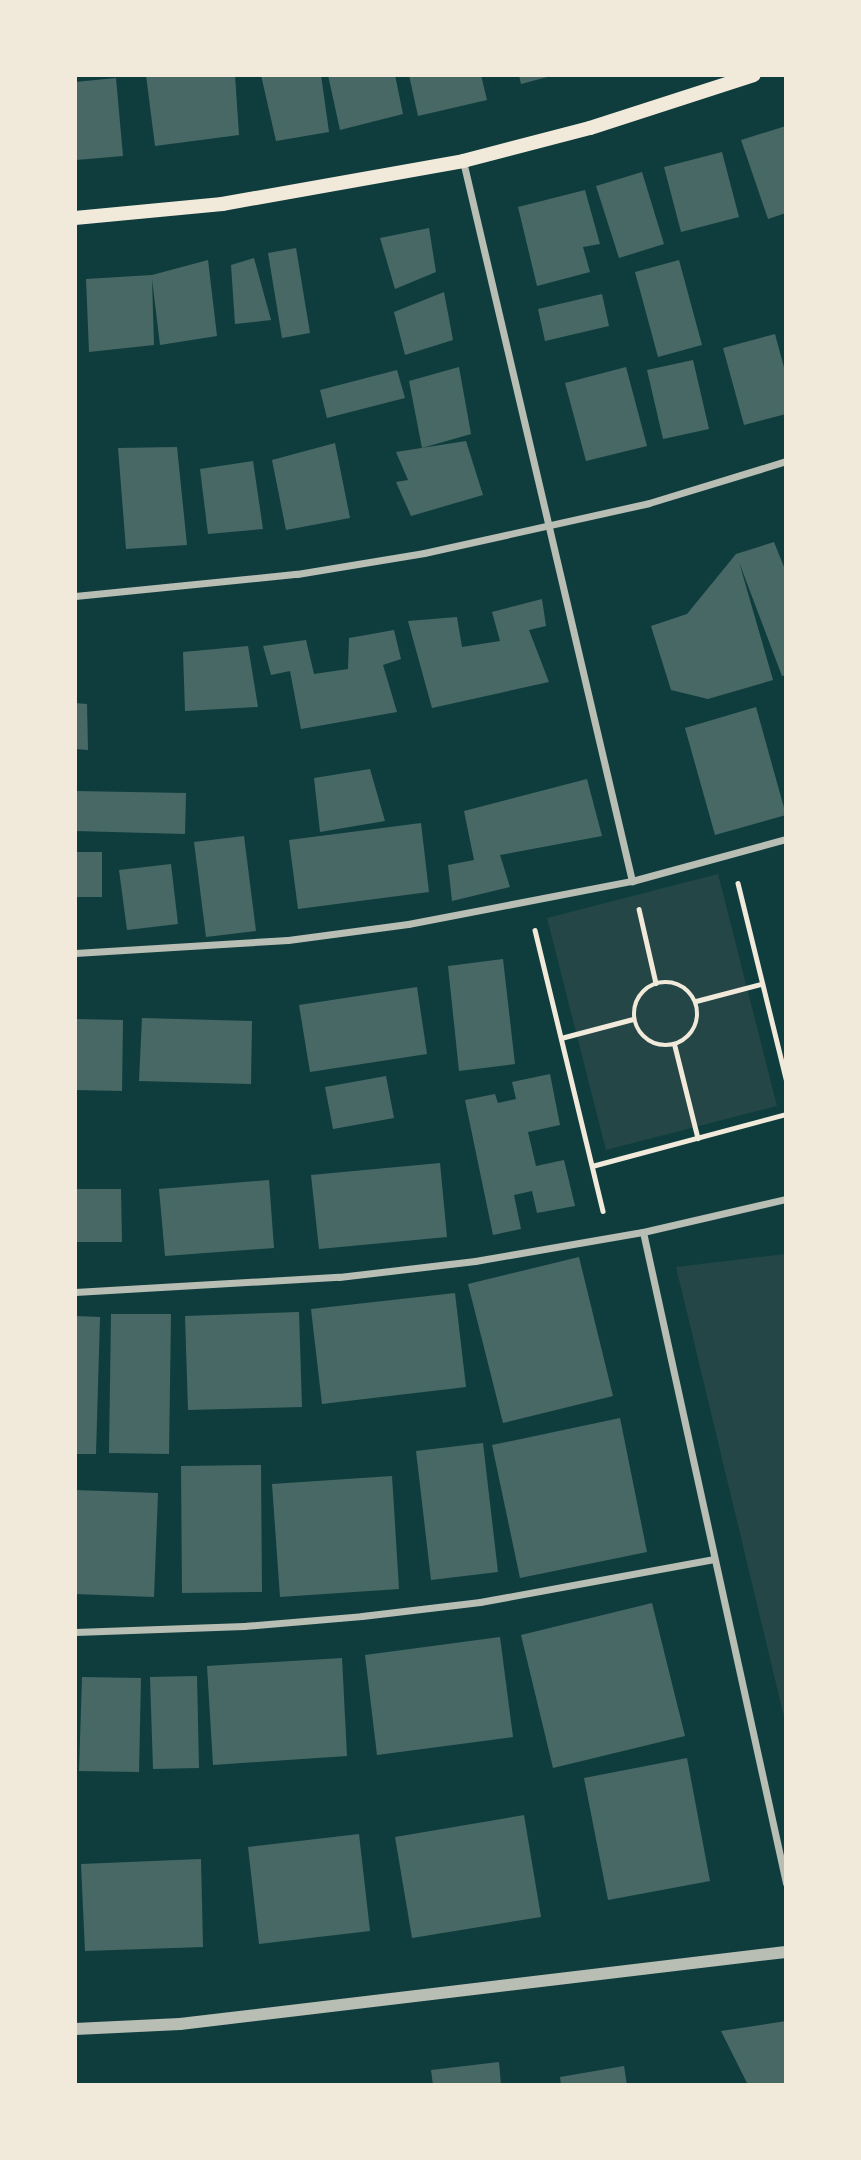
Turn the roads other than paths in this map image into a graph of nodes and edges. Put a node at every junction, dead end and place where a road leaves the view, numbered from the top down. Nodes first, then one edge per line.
1 (754, 75) edge
2 (463, 162) junction
3 (75, 218) edge
4 (786, 461) edge
5 (549, 526) junction
6 (75, 596) edge
7 (786, 839) edge
8 (632, 881) junction
9 (75, 953) edge
10 (786, 1199) edge
11 (643, 1232) junction
12 (75, 1292) edge
13 (714, 1559) junction
14 (75, 1632) edge
15 (786, 1883) edge
16 (786, 1952) edge
17 (75, 2029) edge

1 - 2 main road
2 - 3 main road
2 - 5 street
4 - 5 street
5 - 6 street
5 - 8 street
7 - 8 street
8 - 9 street
10 - 11 street
11 - 12 street
11 - 13 street
13 - 14 street
13 - 15 street
16 - 17 street

